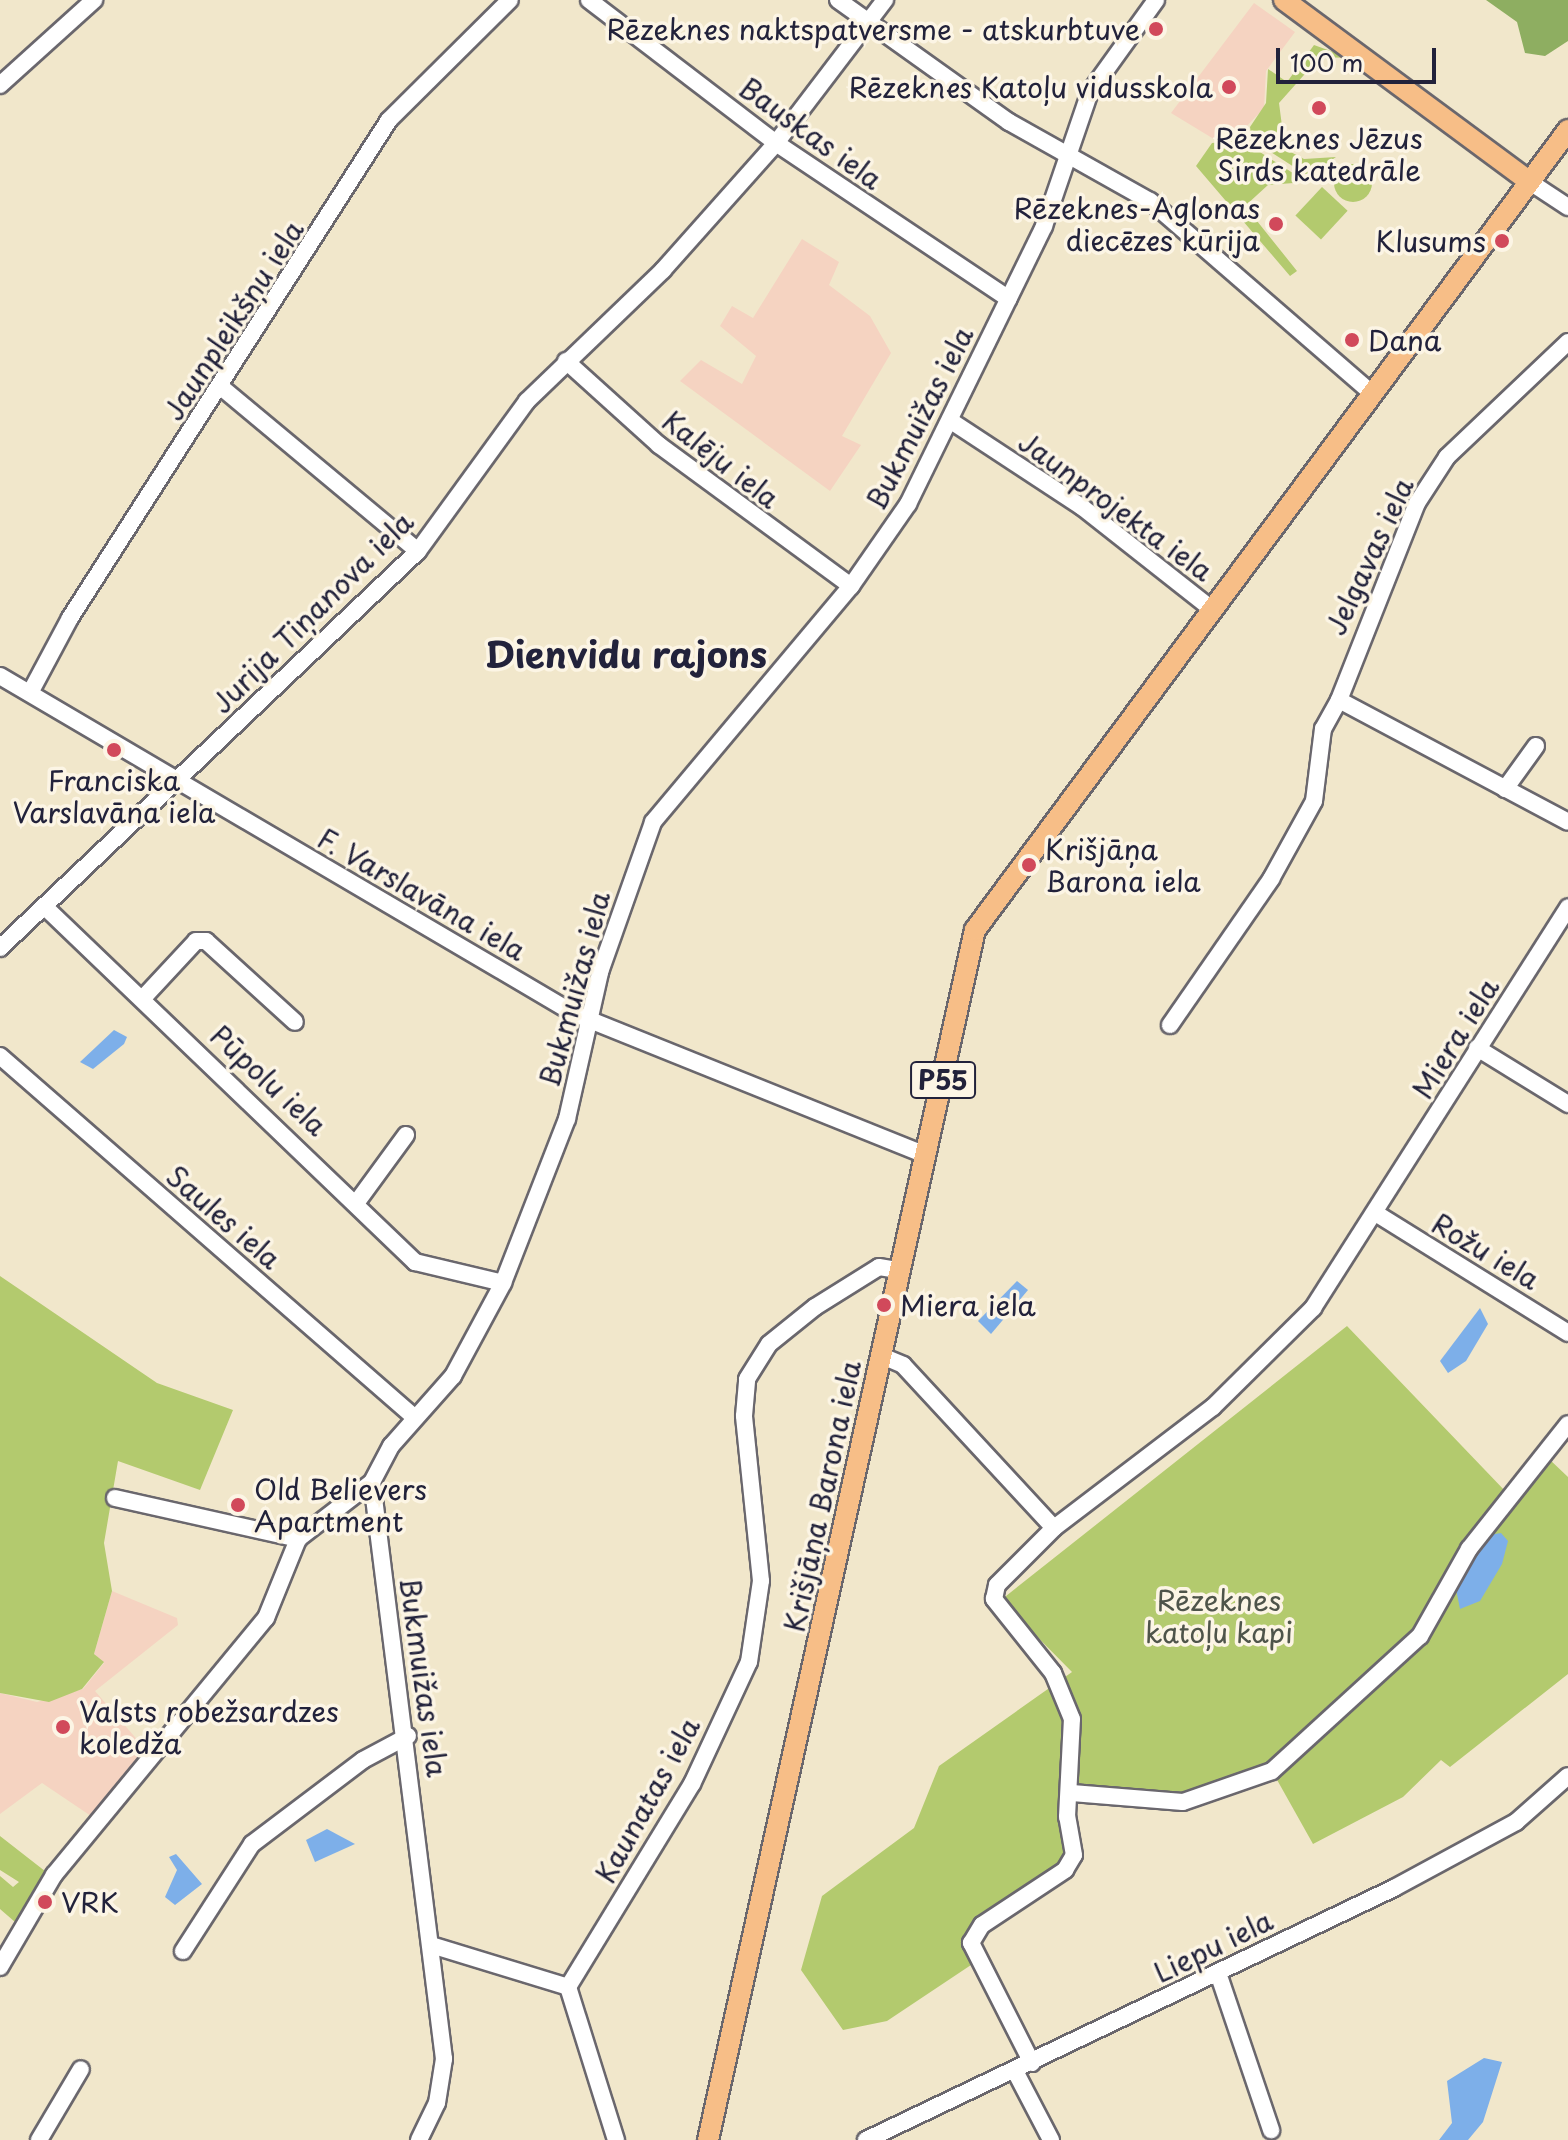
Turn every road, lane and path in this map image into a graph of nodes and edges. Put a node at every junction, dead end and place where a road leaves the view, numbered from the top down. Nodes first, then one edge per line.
1 (94, 0) edge
2 (510, 0) edge
3 (589, 0) edge
4 (838, 0) edge
5 (885, 0) edge
6 (1156, 0) edge
7 (1284, 0) edge
8 (869, 22) junction
9 (0, 85) edge
10 (1568, 130) edge
11 (776, 143) junction
12 (1069, 159) junction
13 (1527, 180) junction
14 (1568, 207) edge
15 (1009, 299) junction
16 (1568, 342) edge
17 (566, 361) junction
18 (221, 387) junction
19 (1372, 393) junction
20 (951, 421) junction
21 (418, 551) junction
22 (851, 586) junction
23 (1209, 607) junction
24 (0, 676) edge
25 (30, 693) junction
26 (1339, 700) junction
27 (1536, 746) dead end
28 (176, 780) junction
29 (1505, 789) junction
30 (1568, 822) edge
31 (45, 907) junction
32 (1568, 907) edge
33 (0, 948) edge
34 (144, 997) junction
35 (589, 1021) junction
36 (295, 1022) dead end
37 (1170, 1025) dead end
38 (1477, 1048) junction
39 (0, 1056) edge
40 (1568, 1104) edge
41 (406, 1135) dead end
42 (926, 1155) junction
43 (357, 1202) junction
44 (1377, 1214) junction
45 (897, 1270) junction
46 (503, 1283) junction
47 (1568, 1333) edge
48 (882, 1356) junction
49 (414, 1417) junction
50 (1568, 1424) edge
51 (372, 1482) junction
52 (115, 1498) dead end
53 (1054, 1528) junction
54 (298, 1539) junction
55 (408, 1736) junction
56 (1568, 1776) edge
57 (1072, 1793) junction
58 (431, 1945) junction
59 (183, 1951) dead end
60 (0, 1967) edge
61 (1218, 1973) junction
62 (568, 1987) junction
63 (1032, 2063) junction
64 (81, 2069) dead end
65 (1015, 2071) junction
66 (1271, 2130) dead end
67 (39, 2140) edge
68 (419, 2140) edge
69 (616, 2140) edge
70 (708, 2140) edge
71 (866, 2140) edge
72 (1051, 2140) edge

1 - 9 street
2 - 18 street, Jaunpleikšņu iela
3 - 11 street, Bauskas iela
4 - 8 street
5 - 8 street, Jurija Tiņanova iela
6 - 12 street, Bukmuižas iela
7 - 13 main road
8 - 11 street, Jurija Tiņanova iela
8 - 12 street
10 - 13 main road, Krišjāņa Barona iela
11 - 15 street, Bauskas iela
11 - 17 street, Jurija Tiņanova iela
12 - 15 street, Bukmuižas iela
12 - 19 street
13 - 14 street
13 - 19 main road, Krišjāņa Barona iela / P55
15 - 20 street, Bukmuižas iela
16 - 26 street, Jelgavas iela
17 - 21 street, Jurija Tiņanova iela
17 - 22 street, Kalēju iela
18 - 21 street
18 - 25 street, Jaunpleikšņu iela
19 - 23 main road, Krišjāņa Barona iela / P55
20 - 22 street, Bukmuižas iela
20 - 23 street, Jaunprojekta iela
21 - 28 street, Jurija Tiņanova iela
22 - 35 street, Bukmuižas iela
23 - 42 main road, Krišjāņa Barona iela / P55
24 - 25 street, F. Varslavāna iela
25 - 28 street, F. Varslavāna iela
26 - 29 street
26 - 37 street, Jelgavas iela
27 - 29 street
28 - 31 street, Jurija Tiņanova iela
28 - 35 street, F. Varslavāna iela
29 - 30 street
31 - 33 street, Jurija Tiņanova iela
31 - 34 street, Pūpolu iela
32 - 38 street, Miera iela
34 - 36 street
34 - 43 street, Pūpolu iela
35 - 42 street, F. Varslavāna iela
35 - 46 street, Bukmuižas iela
38 - 40 street
38 - 44 street, Miera iela
39 - 49 street, Saules iela
41 - 43 street
42 - 45 main road, Krišjāņa Barona iela / P55
43 - 46 street, Pūpolu iela
44 - 47 street, Rožu iela
44 - 53 street, Miera iela
45 - 48 main road, Krišjāņa Barona iela / P55
45 - 62 street, Kaunatas iela
46 - 49 street, Bukmuižas iela
48 - 53 street
48 - 70 main road, Krišjāņa Barona iela / P55
49 - 51 street, Bukmuižas iela
50 - 57 street
51 - 54 street
51 - 55 street, Bukmuižas iela
52 - 54 street
53 - 57 street, Miera iela
54 - 60 street
55 - 58 street, Bukmuižas iela
55 - 59 street
56 - 61 street, Liepu iela
57 - 63 street, Miera iela
58 - 62 street
58 - 68 street, Bukmuižas iela
61 - 63 street, Liepu iela
61 - 66 street
62 - 69 street
63 - 65 street, Liepu iela
64 - 67 street
65 - 71 street, Liepu iela
65 - 72 street

